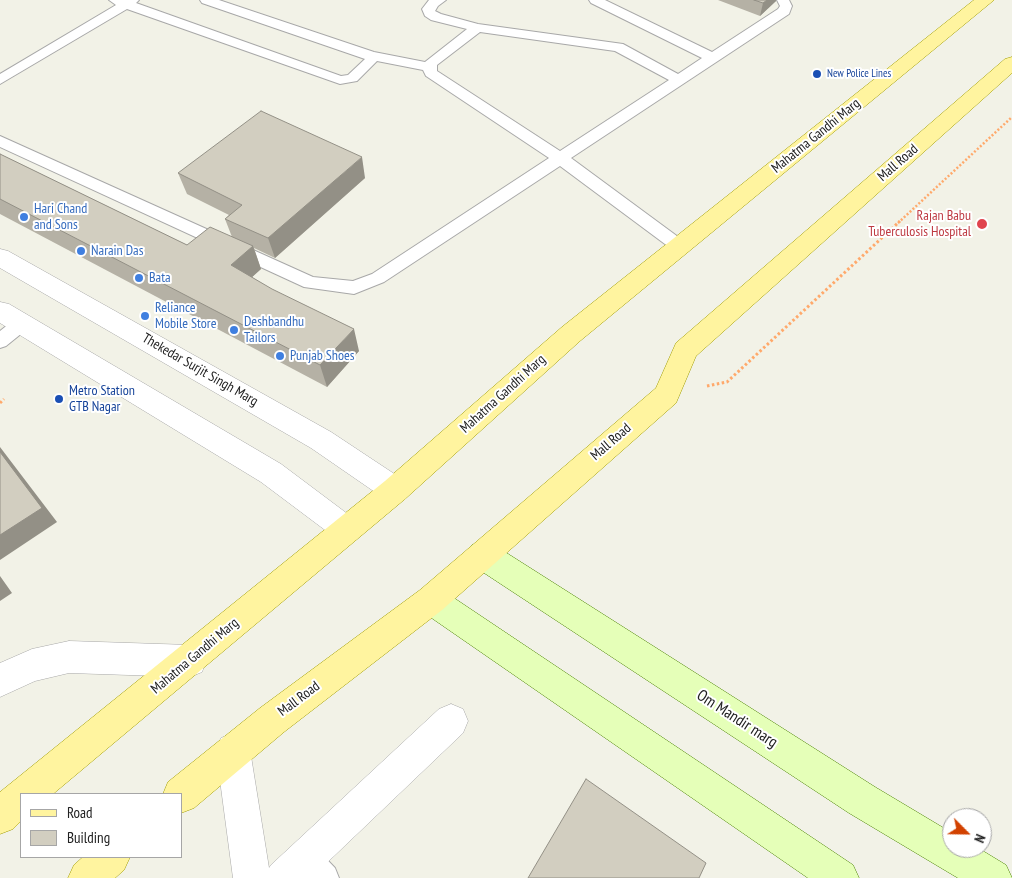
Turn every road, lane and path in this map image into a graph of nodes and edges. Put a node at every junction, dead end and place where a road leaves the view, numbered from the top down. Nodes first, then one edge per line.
1 (206, 0) edge
2 (440, 0) edge
3 (595, 0) edge
4 (783, 0) edge
5 (985, 0) edge
6 (125, 1) edge
7 (477, 28) junction
8 (371, 56) junction
9 (712, 58) junction
10 (1012, 63) edge
11 (429, 67) junction
12 (0, 80) edge
13 (678, 80) junction
14 (1012, 117) edge
15 (0, 141) edge
16 (560, 158) junction
17 (679, 246) junction
18 (0, 257) edge
19 (11, 318) edge
20 (0, 341) edge
21 (667, 395) junction
22 (4, 399) dead end
23 (0, 403) edge
24 (395, 490) junction
25 (347, 530) junction
26 (483, 555) junction
27 (431, 600) junction
28 (190, 661) junction
29 (0, 680) edge
30 (451, 722) dead end
31 (233, 750) junction
32 (27, 793) edge
33 (182, 795) edge
34 (20, 799) edge
35 (0, 816) edge
36 (110, 858) edge
37 (305, 871) edge
38 (87, 878) edge
39 (252, 878) edge
40 (840, 878) edge
41 (993, 878) edge

1 - 8 lane
2 - 7 lane
3 - 9 lane
4 - 9 lane
5 - 17 main road, Mahatma Gandhi Marg
6 - 8 lane
6 - 12 lane
7 - 11 lane
7 - 13 lane
8 - 11 lane
9 - 13 lane
10 - 21 main road, Mall Road
11 - 16 lane
13 - 16 lane
14 - 21 path
15 - 16 lane
16 - 17 lane
17 - 24 main road, Mahatma Gandhi Marg
18 - 24 street, Thekedar Surjit Singh Marg
19 - 20 lane
19 - 25 street
21 - 26 main road, Mall Road
22 - 23 path
24 - 25 main road, Mahatma Gandhi Marg
25 - 28 main road, Mahatma Gandhi Marg
26 - 27 main road, Mall Road
26 - 41 main road, Om Mandir marg
27 - 31 main road, Mall Road
27 - 40 main road
28 - 29 street
28 - 32 main road, Mahatma Gandhi Marg
30 - 37 street
31 - 33 main road, Mall Road
31 - 39 street
34 - 35 main road
36 - 38 main road

